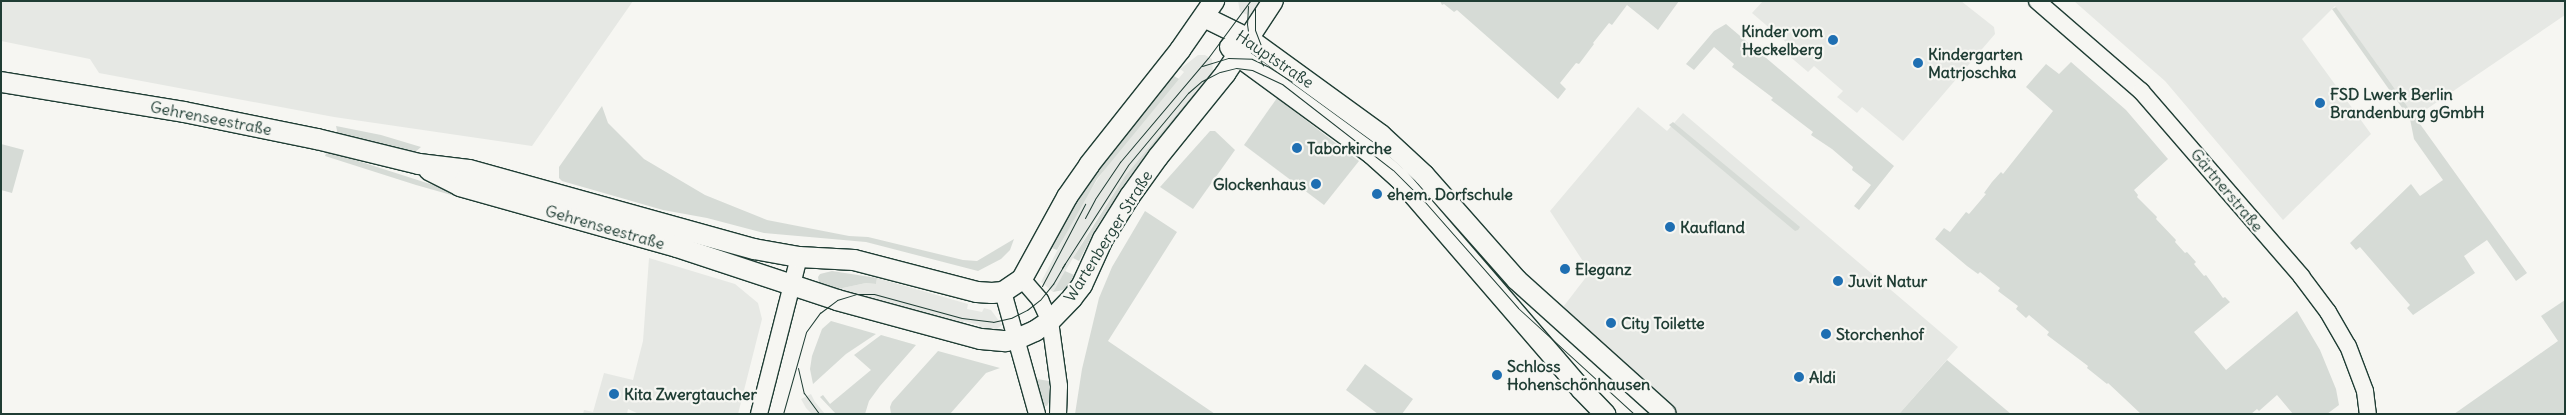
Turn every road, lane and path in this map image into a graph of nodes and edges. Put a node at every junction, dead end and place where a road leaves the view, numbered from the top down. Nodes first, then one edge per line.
1 (1273, 1) edge
2 (2037, 1) edge
3 (1209, 9) edge
4 (1249, 39) junction
5 (1238, 56) junction
6 (1, 82) edge
7 (419, 164) junction
8 (799, 257) junction
9 (1022, 279) junction
10 (793, 286) junction
11 (1003, 292) junction
12 (1050, 321) junction
13 (1571, 329) junction
14 (1017, 339) junction
15 (1549, 353) junction
16 (759, 414) edge
17 (1037, 414) edge
18 (1058, 414) edge
19 (1605, 414) edge
20 (1666, 414) edge
21 (2368, 414) edge

1 - 4 main road, Wartenberger Straße
2 - 21 street, Gärtnerstraße
3 - 4 main road, Hauptstraße
3 - 5 main road, Hauptstraße
3 - 9 main road
4 - 5 main road, Wartenberger Straße
4 - 13 main road, Hauptstraße
5 - 12 main road, Wartenberger Straße
5 - 15 main road, Hauptstraße
6 - 7 main road, Gehrenseestraße
7 - 8 main road, Gehrenseestraße
7 - 10 main road, Gehrenseestraße
8 - 10 street
8 - 11 main road
9 - 11 main road
9 - 12 street
10 - 14 main road, Wartenberger Straße
10 - 16 street
11 - 14 street
12 - 14 main road, Wartenberger Straße
12 - 18 street
13 - 15 main road
13 - 20 main road, Hauptstraße
14 - 17 street
15 - 19 main road, Hauptstraße

